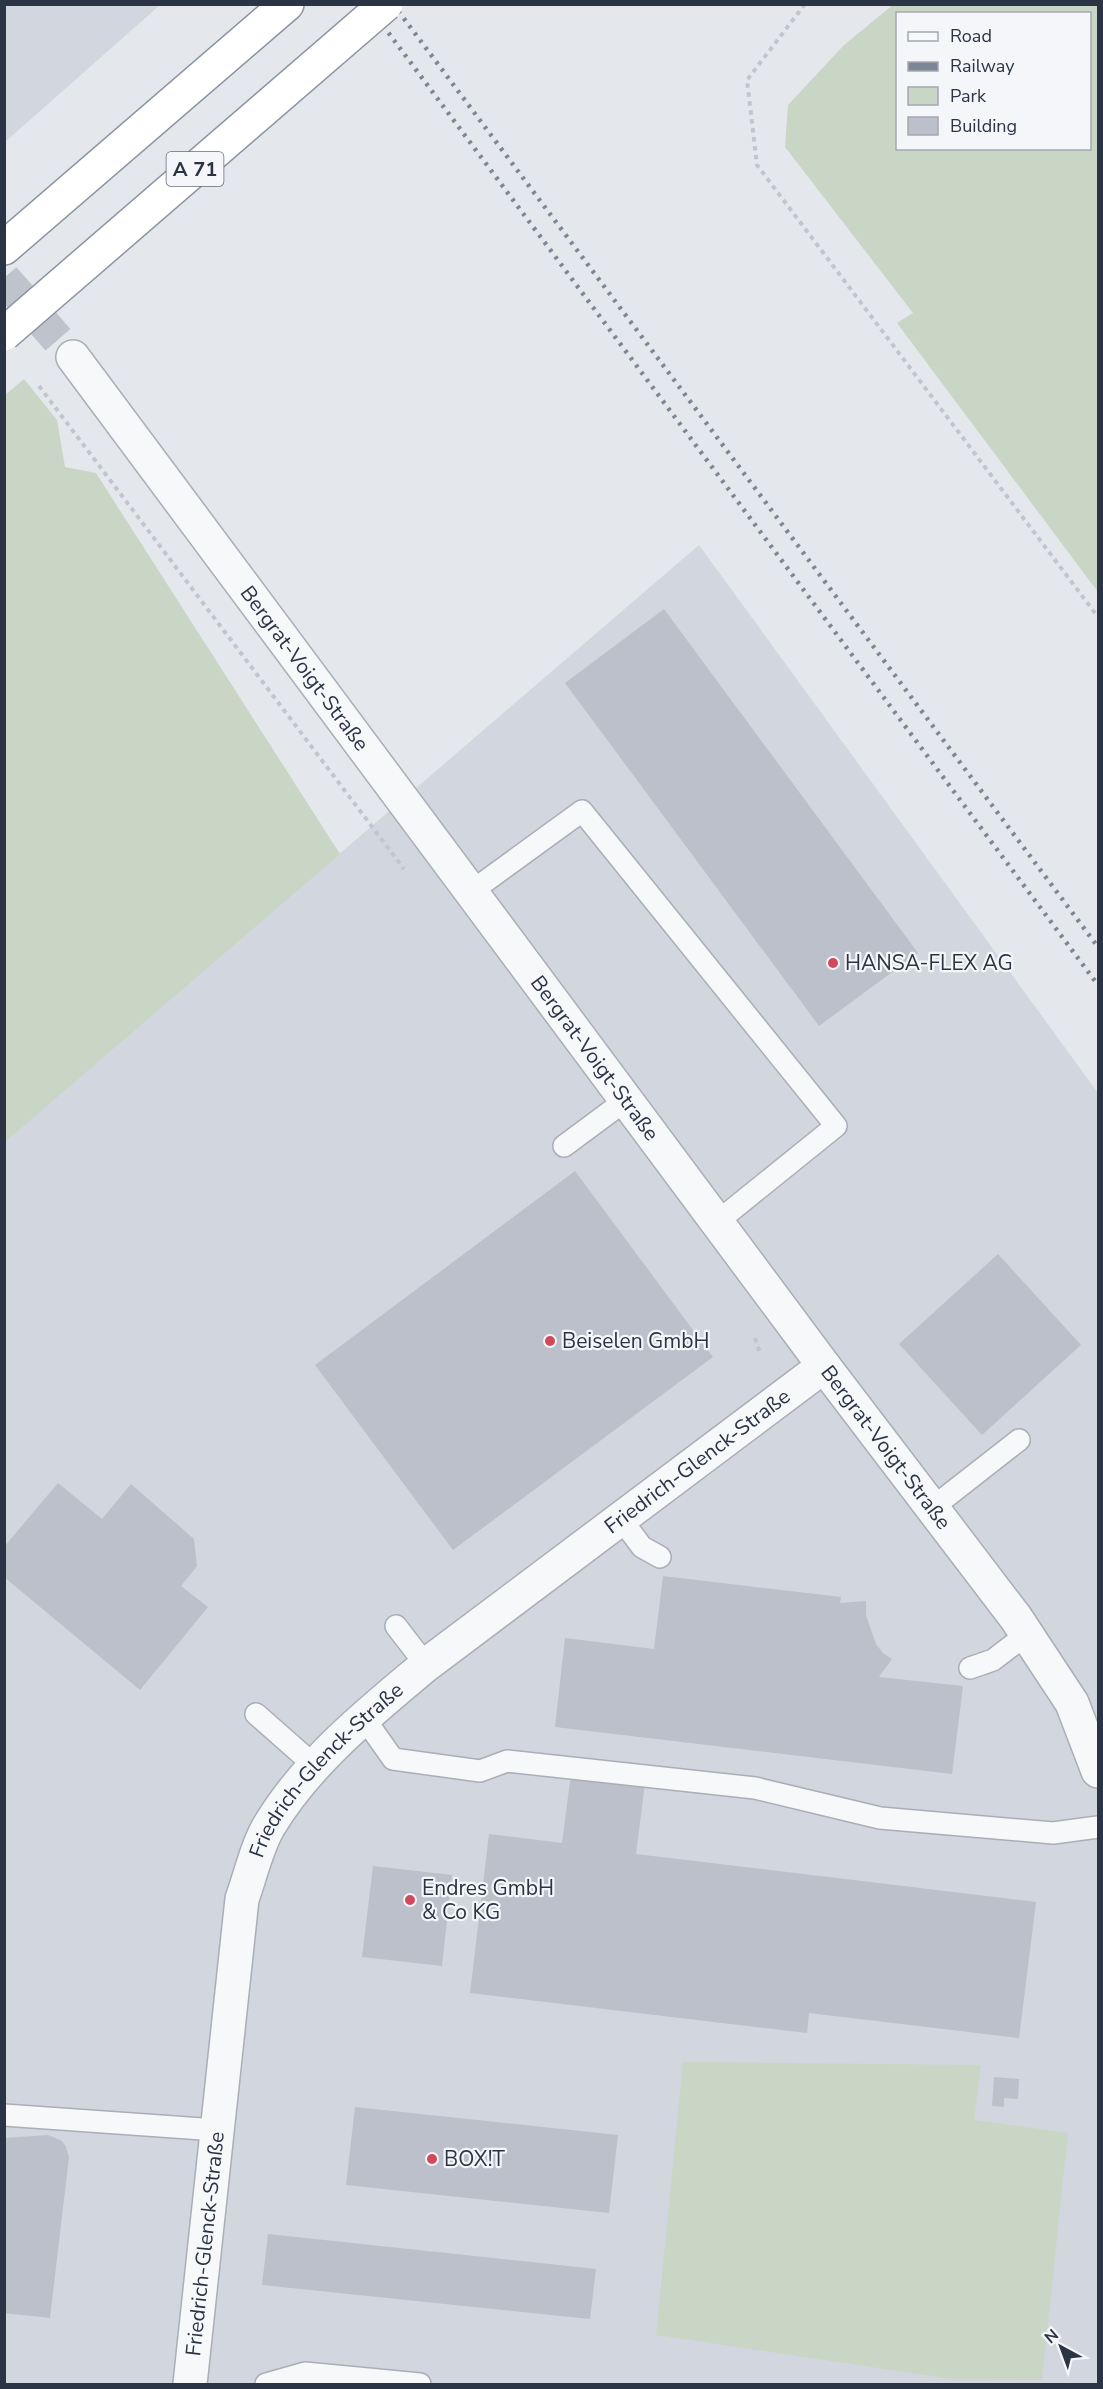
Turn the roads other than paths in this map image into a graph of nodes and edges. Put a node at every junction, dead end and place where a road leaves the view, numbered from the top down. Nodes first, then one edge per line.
1 (287, 4) edge
2 (386, 4) edge
3 (4, 248) edge
4 (4, 334) edge
5 (73, 357) tunnel mouth
6 (472, 891) junction
7 (626, 1100) junction
8 (564, 1146) dead end
9 (717, 1222) junction
10 (824, 1366) junction
11 (1019, 1440) dead end
12 (932, 1508) junction
13 (621, 1519) junction
14 (660, 1557) dead end
15 (396, 1626) dead end
16 (1026, 1634) junction
17 (426, 1665) junction
18 (970, 1668) dead end
19 (256, 1714) dead end
20 (363, 1718) junction
21 (315, 1766) junction
22 (1098, 1771) edge
23 (1098, 1827) edge
24 (4, 2115) edge
25 (218, 2130) junction
26 (190, 2385) edge
27 (266, 2385) edge
28 (420, 2385) edge

1 - 3 highway
2 - 4 highway, A 71, bridge
5 - 6 street, Bergrat-Voigt-Straße
6 - 7 street, Bergrat-Voigt-Straße
6 - 9 lane
7 - 8 lane
7 - 9 street, Bergrat-Voigt-Straße
9 - 10 street, Bergrat-Voigt-Straße
10 - 12 street, Bergrat-Voigt-Straße
10 - 13 street, Friedrich-Glenck-Straße
11 - 12 lane
12 - 16 street, Bergrat-Voigt-Straße
13 - 14 lane
13 - 17 street, Friedrich-Glenck-Straße
15 - 17 lane
16 - 18 lane
16 - 22 street, Bergrat-Voigt-Straße
17 - 20 street, Friedrich-Glenck-Straße
19 - 21 lane
20 - 21 street, Friedrich-Glenck-Straße
20 - 23 lane
21 - 25 street, Friedrich-Glenck-Straße
24 - 25 lane
25 - 26 street, Friedrich-Glenck-Straße
27 - 28 lane

